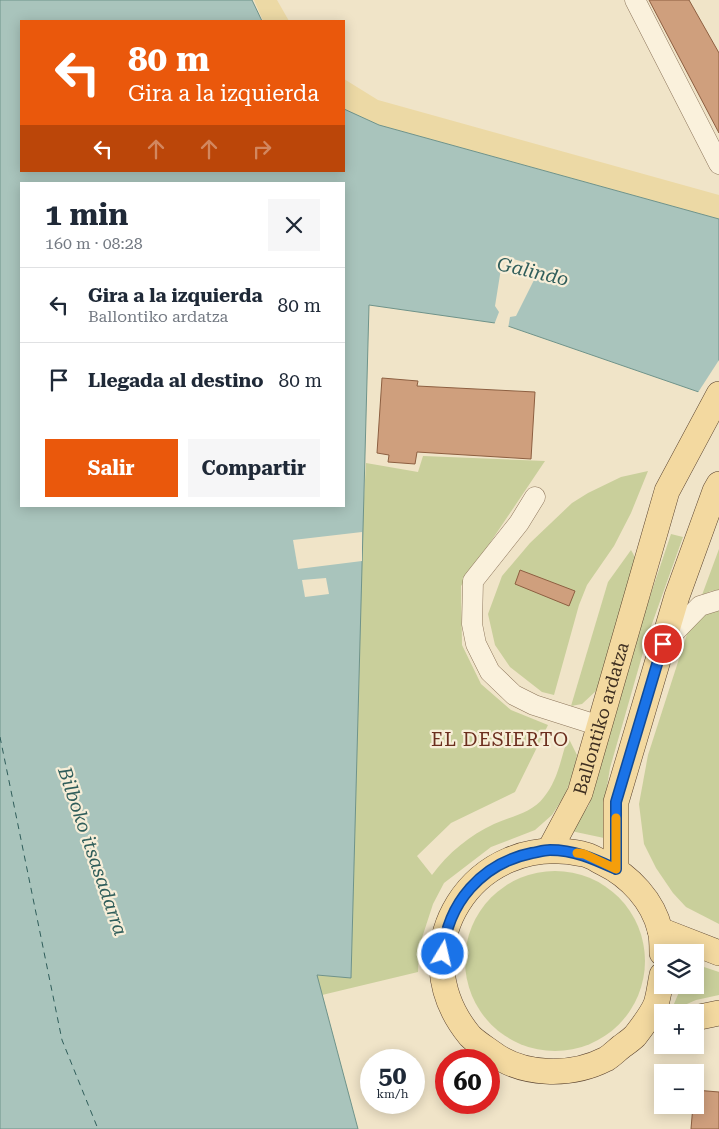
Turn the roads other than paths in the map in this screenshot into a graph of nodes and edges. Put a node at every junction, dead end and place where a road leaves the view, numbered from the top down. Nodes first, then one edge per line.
1 (634, 0) edge
2 (719, 164) edge
3 (719, 394) edge
4 (717, 487) edge
5 (535, 497) dead end
6 (719, 600) edge
7 (663, 644) junction
8 (600, 726) junction
9 (550, 850) junction
10 (616, 869) junction
11 (661, 941) edge
12 (719, 953) edge
13 (658, 994) edge
14 (719, 1012) edge
15 (704, 1016) edge
16 (654, 1031) edge
17 (635, 1037) junction

1 - 2 street
3 - 8 main road, Ballontiko ardatza
4 - 7 main road
5 - 8 street
6 - 7 street
7 - 10 main road
8 - 9 main road, Ballontiko ardatza
9 - 10 main road
9 - 17 main road
10 - 11 main road
11 - 12 main road
13 - 17 main road
14 - 15 main road
16 - 17 main road

